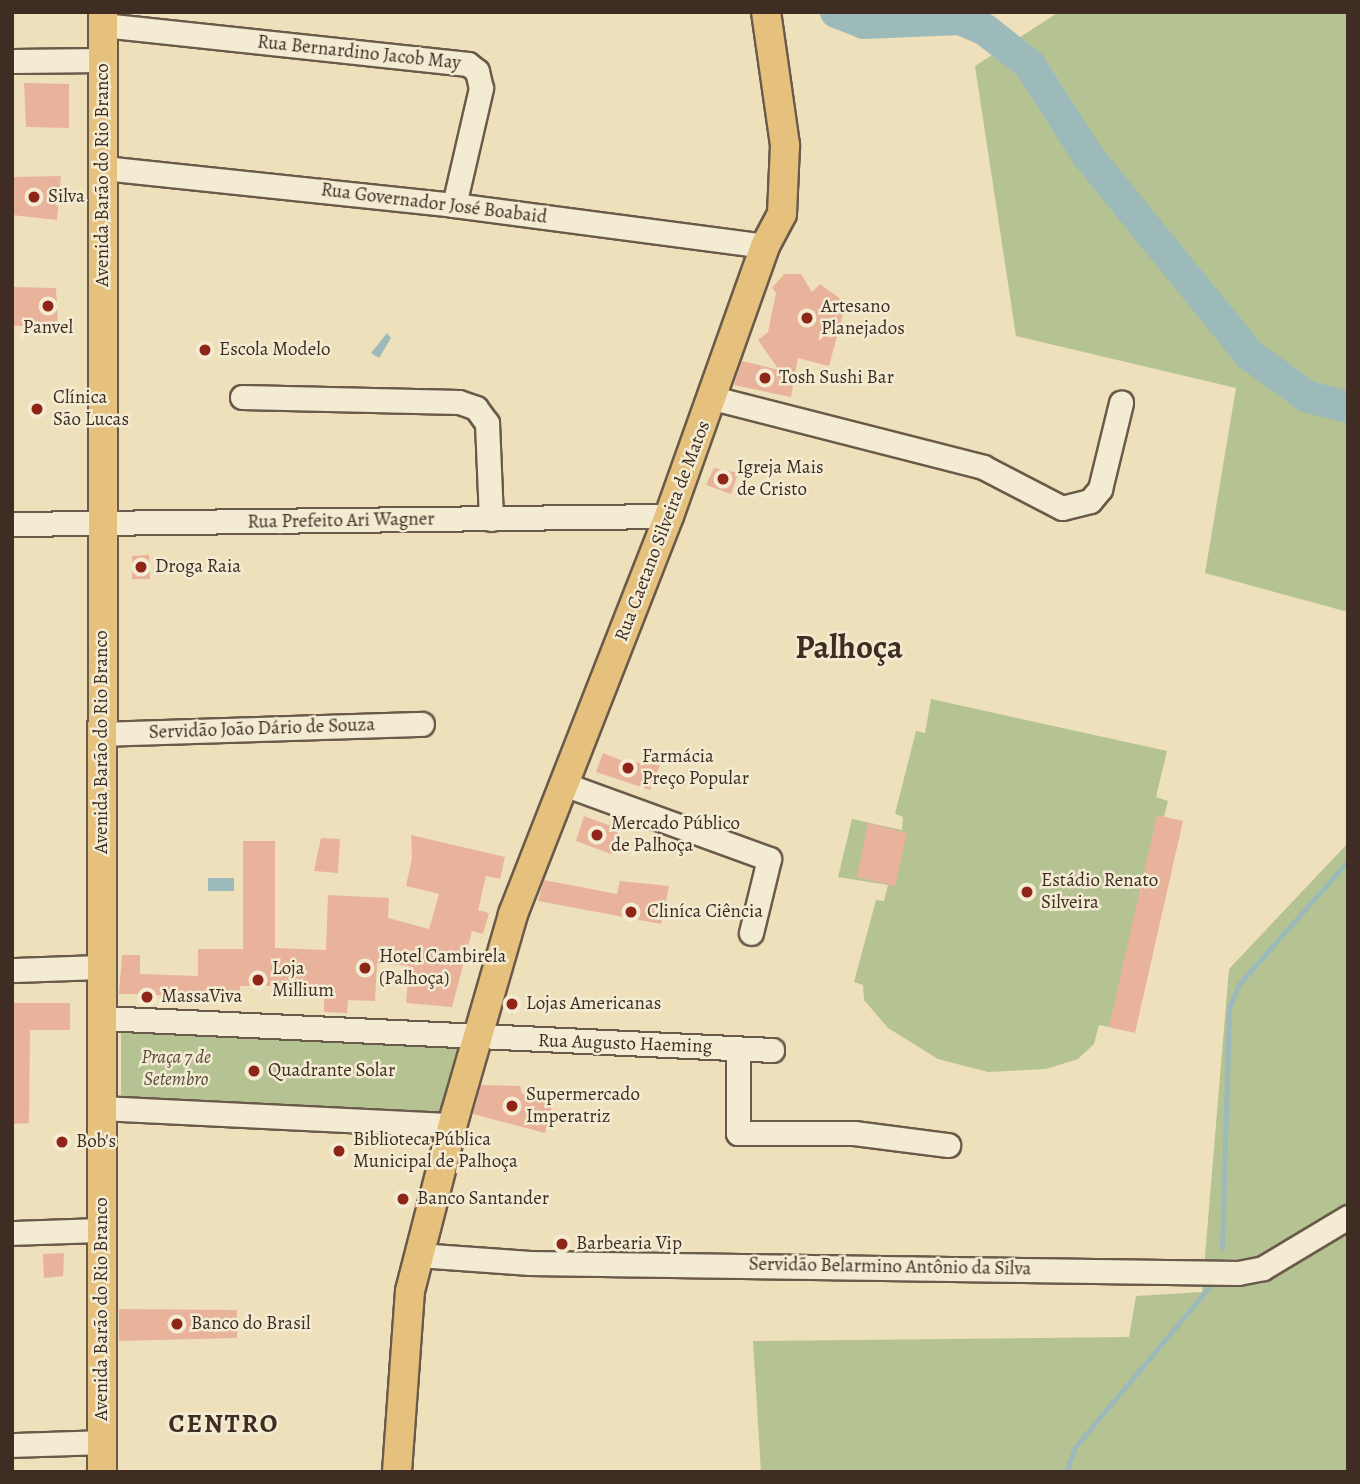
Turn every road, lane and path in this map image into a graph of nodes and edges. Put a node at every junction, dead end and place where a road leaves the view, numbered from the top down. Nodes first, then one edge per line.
1 (766, 12) edge
2 (103, 19) edge
3 (102, 60) junction
4 (12, 61) edge
5 (103, 168) junction
6 (454, 205) junction
7 (765, 246) junction
8 (242, 397) dead end
9 (713, 398) junction
10 (1121, 403) dead end
11 (669, 516) junction
12 (491, 520) junction
13 (12, 524) edge
14 (102, 524) junction
15 (422, 724) dead end
16 (102, 734) junction
17 (566, 785) junction
18 (751, 933) dead end
19 (103, 967) junction
20 (12, 970) edge
21 (102, 1018) junction
22 (477, 1039) junction
23 (737, 1049) junction
24 (772, 1050) dead end
25 (102, 1108) junction
26 (452, 1125) junction
27 (948, 1145) dead end
28 (1348, 1217) edge
29 (103, 1230) junction
30 (12, 1233) edge
31 (418, 1255) junction
32 (102, 1442) junction
33 (12, 1445) edge
34 (102, 1472) edge
35 (397, 1472) edge

1 - 7 main road, Rua Caetano Silveira de Matos
2 - 3 main road, Avenida Barão do Rio Branco
2 - 6 street, Rua Bernardino Jacob May
3 - 4 street
3 - 5 main road, Avenida Barão do Rio Branco
5 - 6 street, Rua Governador José Boabaid
5 - 14 main road, Avenida Barão do Rio Branco
6 - 7 street, Rua Governador José Boabaid
7 - 9 main road, Rua Caetano Silveira de Matos
8 - 12 street
9 - 10 street
9 - 11 main road, Rua Caetano Silveira de Matos
11 - 12 street, Rua Prefeito Ari Wagner
11 - 17 main road, Rua Caetano Silveira de Matos
12 - 14 street, Rua Prefeito Ari Wagner
13 - 14 street, Rua Prefeito Ari Wagner
14 - 16 main road, Avenida Barão do Rio Branco
15 - 16 street, Servidão João Dário de Souza
16 - 19 main road, Avenida Barão do Rio Branco
17 - 18 street
17 - 22 main road, Rua Caetano Silveira de Matos
19 - 20 street
19 - 21 main road, Avenida Barão do Rio Branco
21 - 22 street
21 - 25 main road, Avenida Barão do Rio Branco
22 - 23 street, Rua Augusto Haeming
22 - 26 main road, Rua Caetano Silveira de Matos
23 - 24 street, Rua Augusto Haeming
23 - 27 street
25 - 26 street
25 - 29 main road, Avenida Barão do Rio Branco
26 - 31 main road, Rua Caetano Silveira de Matos
28 - 31 street, Servidão Belarmino Antônio da Silva
29 - 30 street
29 - 32 main road, Avenida Barão do Rio Branco
31 - 35 main road, Rua Caetano Silveira de Matos
32 - 33 street
32 - 34 main road, Avenida Barão do Rio Branco

